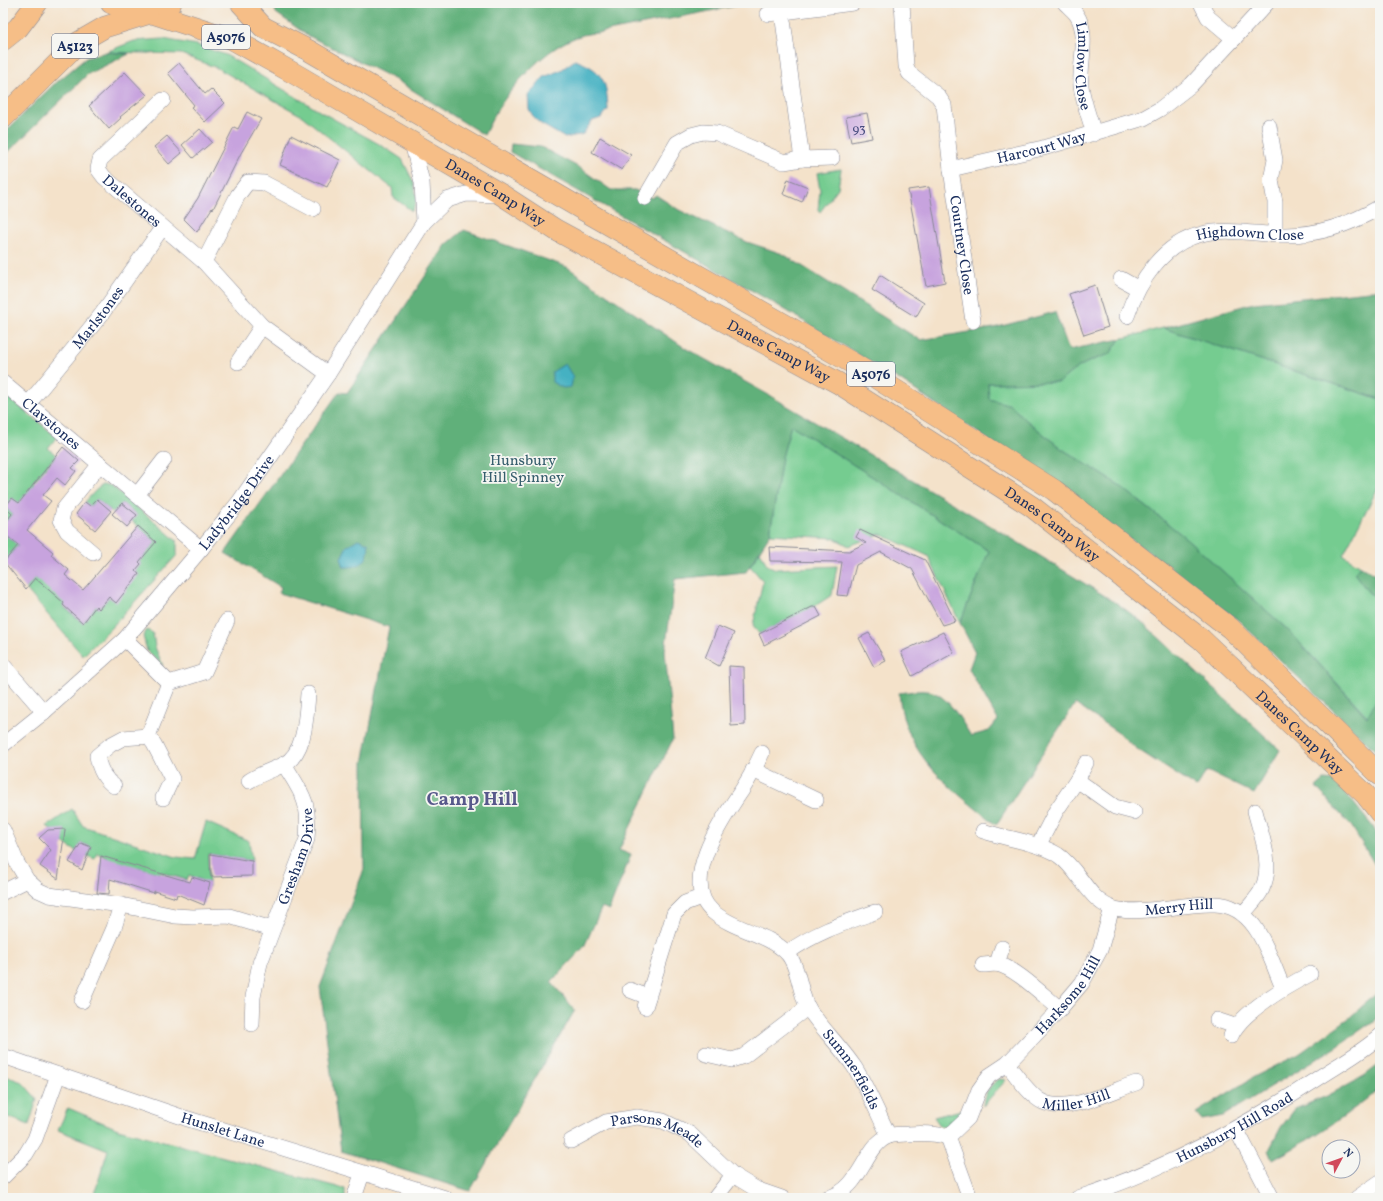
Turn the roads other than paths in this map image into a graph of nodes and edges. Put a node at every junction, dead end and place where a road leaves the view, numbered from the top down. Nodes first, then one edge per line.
1 (37, 3) edge
2 (111, 3) edge
3 (171, 3) edge
4 (241, 3) edge
5 (256, 3) edge
6 (853, 3) edge
7 (902, 3) edge
8 (1065, 3) edge
9 (1201, 3) edge
10 (1267, 3) edge
11 (149, 13) junction
12 (284, 37) junction
13 (1234, 39) junction
14 (3, 40) edge
15 (163, 100) dead end
16 (3, 118) edge
17 (1269, 126) dead end
18 (1094, 134) junction
19 (412, 143) junction
20 (832, 158) dead end
21 (802, 159) junction
22 (951, 169) junction
23 (502, 195) junction
24 (645, 198) dead end
25 (1380, 207) edge
26 (313, 209) dead end
27 (424, 222) junction
28 (162, 228) junction
29 (1275, 234) junction
30 (204, 262) junction
31 (1121, 279) dead end
32 (1137, 288) junction
33 (1127, 316) dead end
34 (973, 321) dead end
35 (262, 326) junction
36 (238, 362) dead end
37 (328, 374) junction
38 (3, 383) edge
39 (29, 404) junction
40 (164, 460) dead end
41 (100, 464) junction
42 (137, 495) junction
43 (201, 549) junction
44 (92, 553) dead end
45 (227, 621) dead end
46 (125, 639) junction
47 (3, 665) edge
48 (169, 683) junction
49 (308, 694) dead end
50 (44, 712) junction
51 (148, 736) junction
52 (3, 745) edge
53 (762, 753) dead end
54 (1086, 763) dead end
55 (284, 764) junction
56 (753, 770) junction
57 (1380, 775) edge
58 (1077, 780) junction
59 (249, 781) dead end
60 (114, 786) dead end
61 (163, 798) dead end
62 (816, 800) dead end
63 (1255, 811) dead end
64 (1134, 812) dead end
65 (1380, 813) edge
66 (3, 830) edge
67 (983, 831) dead end
68 (1038, 846) junction
69 (27, 880) junction
70 (3, 892) edge
71 (701, 897) junction
72 (120, 905) junction
73 (1112, 908) junction
74 (875, 912) dead end
75 (1243, 914) junction
76 (272, 929) junction
77 (1002, 948) dead end
78 (787, 953) junction
79 (1310, 974) dead end
80 (1283, 988) junction
81 (630, 990) dead end
82 (82, 1001) dead end
83 (808, 1008) junction
84 (1060, 1009) junction
85 (1217, 1020) dead end
86 (252, 1024) dead end
87 (1380, 1036) edge
88 (706, 1054) dead end
89 (3, 1056) edge
90 (1007, 1064) junction
91 (58, 1075) junction
92 (1136, 1083) dead end
93 (1236, 1129) junction
94 (889, 1136) junction
95 (948, 1137) junction
96 (571, 1141) dead end
97 (362, 1174) junction
98 (733, 1175) junction
99 (3, 1177) edge
100 (1380, 1182) edge
101 (354, 1198) edge
102 (446, 1198) edge
103 (715, 1198) edge
104 (782, 1198) edge
105 (827, 1198) edge
106 (970, 1198) edge
107 (974, 1198) edge
108 (982, 1198) edge
109 (1078, 1198) edge
110 (1272, 1198) edge
111 (1357, 1198) edge

1 - 14 highway
2 - 11 highway, Danes Camp Way
3 - 11 highway
4 - 12 highway, Danes Camp Way / A5076
5 - 12 highway, A5076
6 - 21 street
7 - 22 street
8 - 18 street, Limlow Close
9 - 13 street
10 - 13 street, Harcourt Way
11 - 16 highway, A5123
11 - 19 highway, Danes Camp Way / A5076
12 - 57 highway, Danes Camp Way / A5076
13 - 18 street, Harcourt Way
15 - 28 street, Dalestones
17 - 29 street
18 - 22 street, Harcourt Way
19 - 23 highway, Danes Camp Way / A5076
19 - 27 street
20 - 21 street
21 - 24 street
22 - 34 street, Courtney Close
23 - 27 street, Ladybridge Drive
23 - 65 highway, Danes Camp Way / A5076
25 - 29 street, Highdown Close
26 - 30 street
27 - 37 street, Ladybridge Drive
28 - 30 street, Dalestones
28 - 39 street, Marlstones
29 - 32 street, Highdown Close
30 - 35 street, Dalestones
31 - 32 street
32 - 33 street, Highdown Close
35 - 36 street
35 - 37 street, Dalestones
37 - 43 street, Ladybridge Drive
38 - 39 street, Claystones
39 - 41 street, Claystones
40 - 42 street
41 - 42 street, Claystones
41 - 44 street
42 - 43 street, Claystones
43 - 46 street, Ladybridge Drive
45 - 48 street
46 - 48 street
46 - 50 street, Ladybridge Drive
47 - 50 street
48 - 51 street
49 - 55 street
50 - 52 street, Ladybridge Drive
51 - 60 street
51 - 61 street
53 - 56 street
54 - 58 street
55 - 59 street
55 - 76 street, Gresham Drive
56 - 62 street
56 - 71 street
58 - 64 street
58 - 68 street
63 - 75 street
66 - 69 street
67 - 68 street
68 - 73 street
69 - 70 street
69 - 72 street
71 - 78 street, Summerfields
71 - 81 street
72 - 76 street
72 - 82 street
73 - 75 street, Merry Hill
73 - 84 street, Harksome Hill
74 - 78 street
75 - 80 street, Merry Hill
76 - 86 street, Gresham Drive
77 - 84 street
78 - 83 street, Summerfields
79 - 80 street
80 - 85 street
83 - 88 street
83 - 94 street, Summerfields
84 - 90 street, Harksome Hill
87 - 93 street, Hunsbury Hill Road
89 - 91 street, Hunslet Lane
90 - 92 street, Miller Hill
90 - 95 street, Harksome Hill
91 - 97 street, Hunslet Lane
91 - 99 street
93 - 109 street, Hunsbury Hill Road
93 - 110 street
94 - 95 street
94 - 105 street
95 - 106 street
96 - 98 street, Parsons Meade
97 - 101 street
97 - 102 street, Hunslet Lane
98 - 103 street
98 - 104 street, Parsons Meade
100 - 111 street
107 - 108 street

